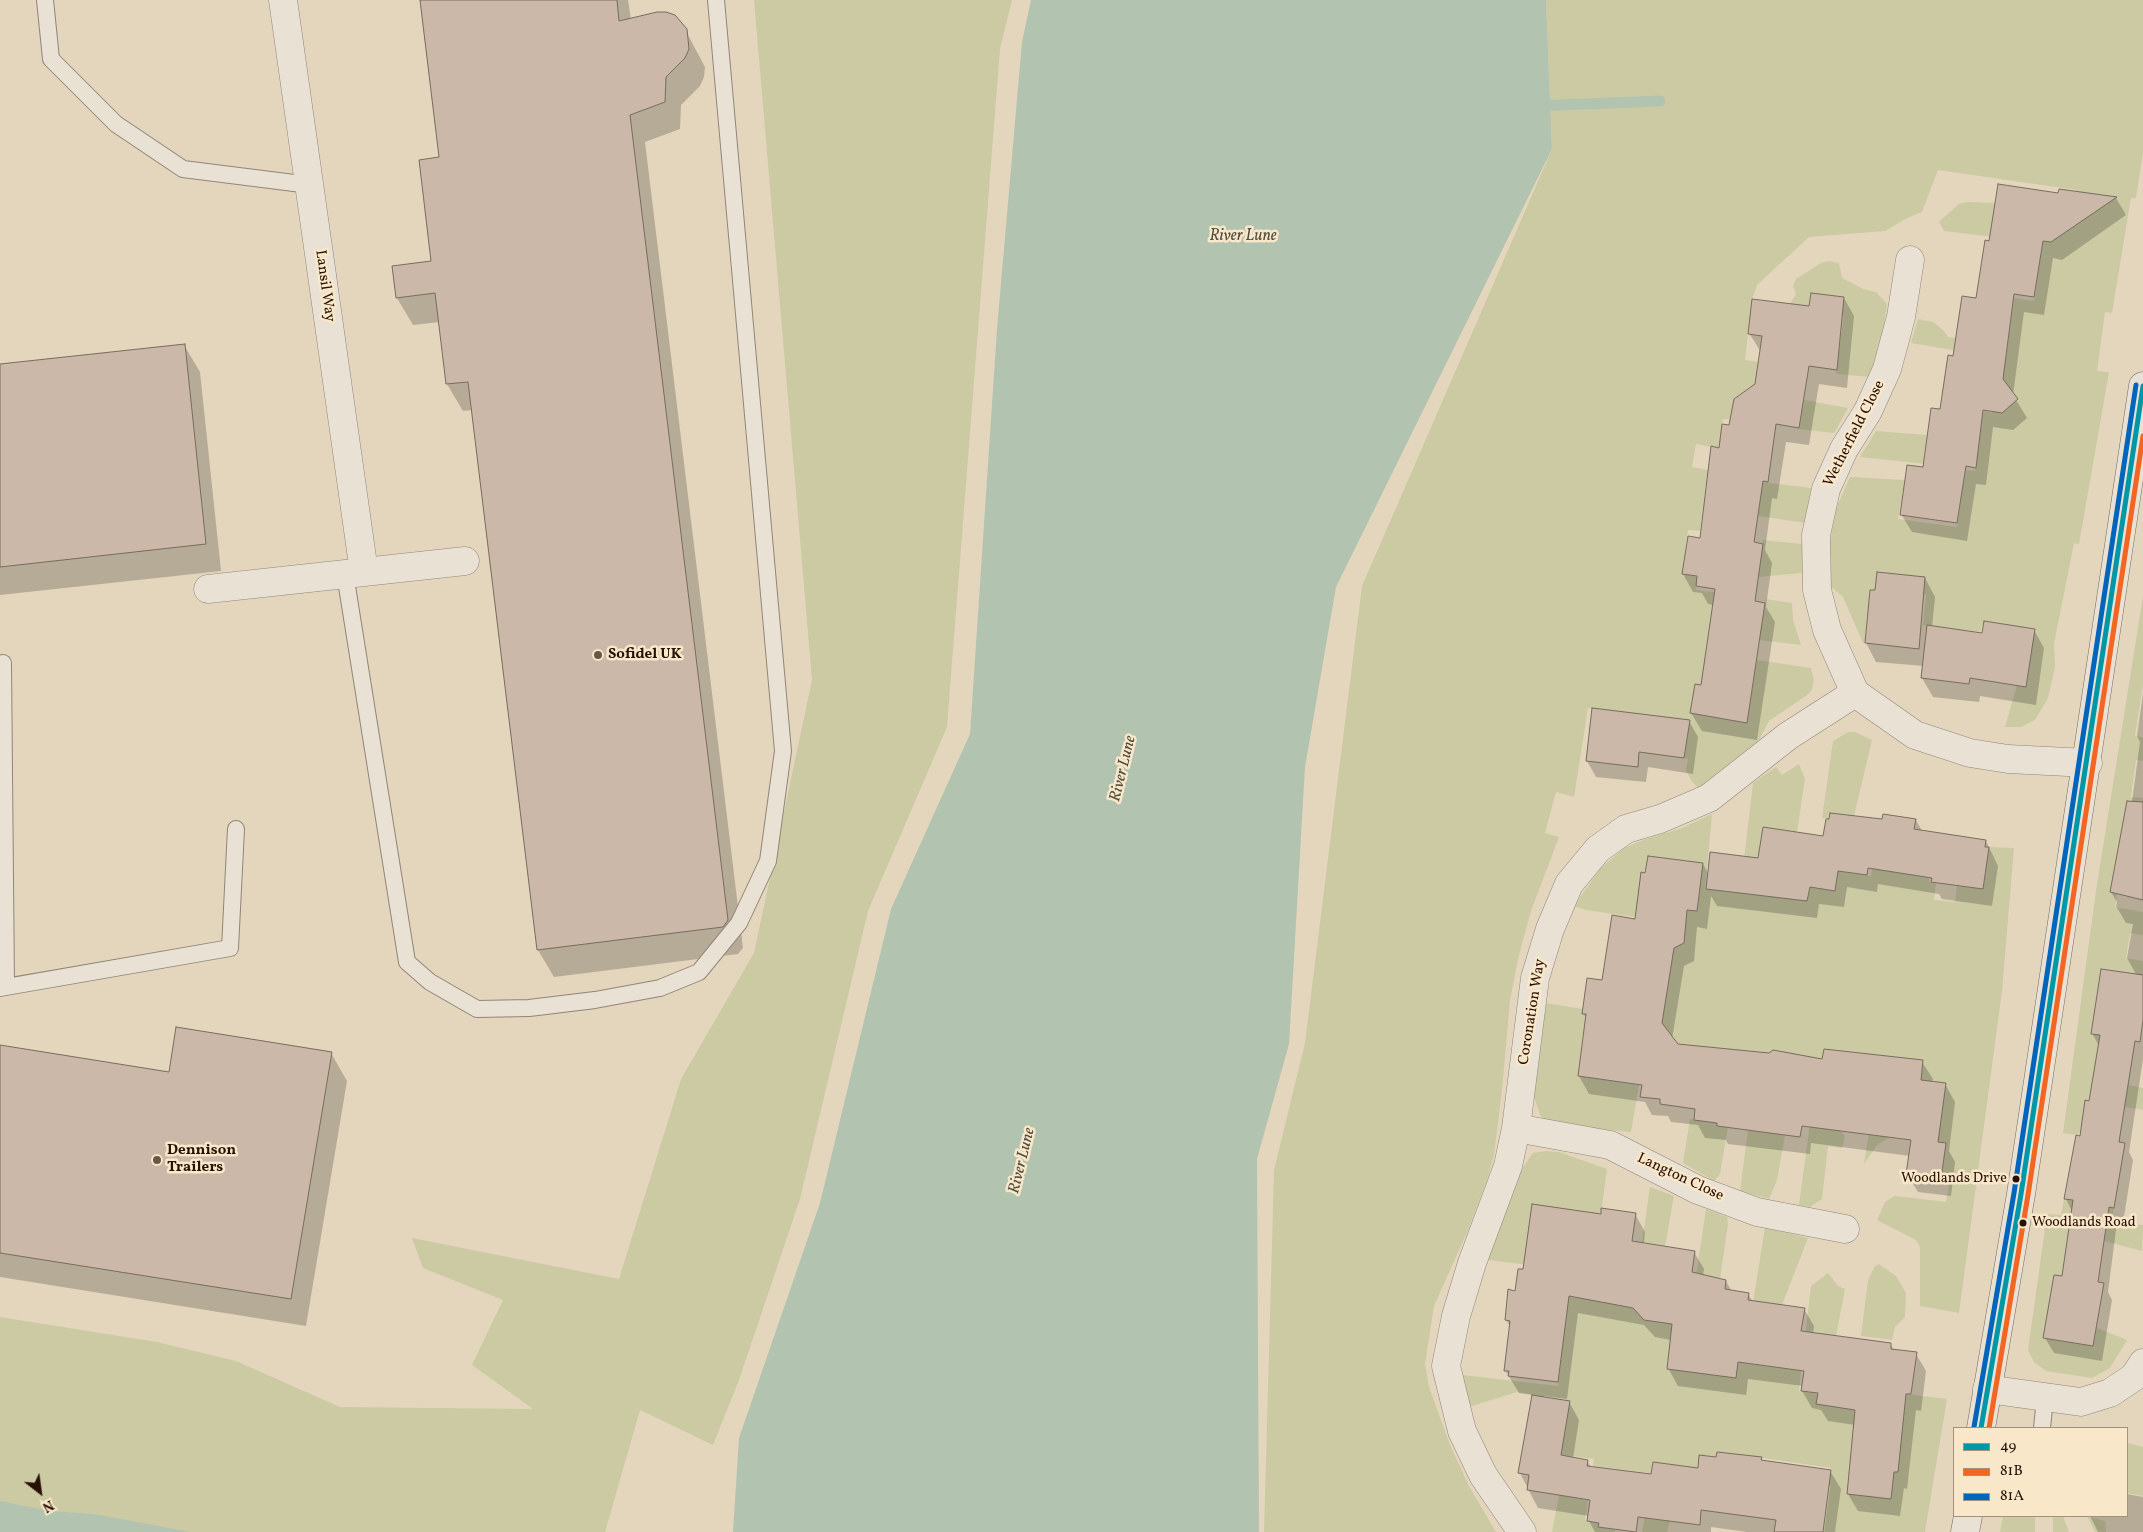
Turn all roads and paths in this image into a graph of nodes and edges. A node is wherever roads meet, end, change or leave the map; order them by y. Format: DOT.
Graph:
graph roads {
  1 [pos="45,0"];
  2 [pos="283,0"];
  3 [pos="716,0"];
  4 [pos="310,185"];
  5 [pos="1910,260"];
  6 [pos="2143,386"];
  7 [pos="2136,468"];
  8 [pos="465,561"];
  9 [pos="355,573"];
  10 [pos="208,588"];
  11 [pos="3,663"];
  12 [pos="1855,693"];
  13 [pos="2088,764"];
  14 [pos="236,829"];
  15 [pos="3,987"];
  16 [pos="1516,1128"];
  17 [pos="1845,1229"];
  18 [pos="2143,1363"];
  19 [pos="1988,1389"];
  20 [pos="2045,1398"];
  21 [pos="1981,1427"];
  22 [pos="2042,1427"];
  23 [pos="1968,1517"];
  24 [pos="1522,1532"];
  25 [pos="1965,1532"];
  1 -- 4 [label="lane"];
  2 -- 4 [label="street, Lansil Way"];
  3 -- 9 [label="lane"];
  4 -- 9 [label="street, Lansil Way"];
  5 -- 12 [label="street, Wetherfield Close"];
  6 -- 7 [label="street"];
  7 -- 13 [label="street"];
  8 -- 9 [label="street"];
  9 -- 10 [label="street"];
  11 -- 15 [label="lane"];
  12 -- 13 [label="street"];
  12 -- 16 [label="street, Coronation Way"];
  13 -- 19 [label="street"];
  14 -- 15 [label="lane"];
  16 -- 17 [label="street, Langton Close"];
  16 -- 24 [label="street, Coronation Way"];
  18 -- 20 [label="street"];
  19 -- 20 [label="street"];
  19 -- 21 [label="street"];
  20 -- 22 [label="lane"];
  23 -- 25 [label="street"];
}
